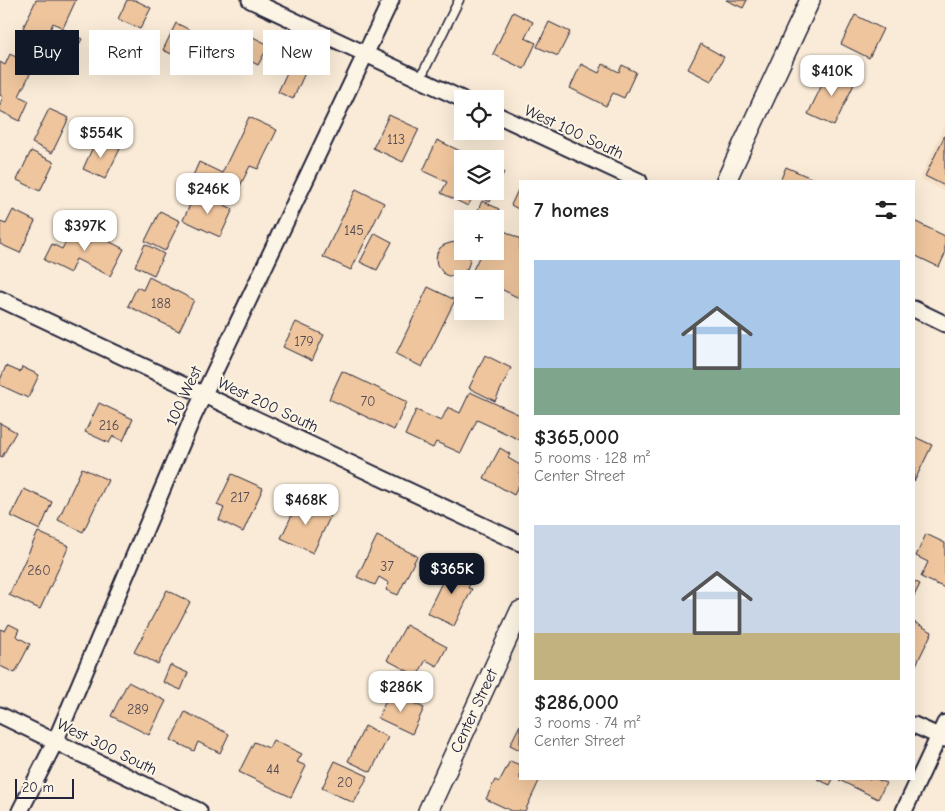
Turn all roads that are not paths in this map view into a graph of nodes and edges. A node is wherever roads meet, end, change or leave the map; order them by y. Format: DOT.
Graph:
graph roads {
  1 [pos="250,0"];
  2 [pos="391,0"];
  3 [pos="459,0"];
  4 [pos="810,0"];
  5 [pos="365,54"];
  6 [pos="420,79"];
  7 [pos="454,95"];
  8 [pos="504,118"];
  9 [pos="637,180"];
  10 [pos="726,180"];
  11 [pos="0,299"];
  12 [pos="915,310"];
  13 [pos="945,324"];
  14 [pos="204,394"];
  15 [pos="519,543"];
  16 [pos="519,613"];
  17 [pos="0,715"];
  18 [pos="915,725"];
  19 [pos="943,733"];
  20 [pos="54,742"];
  21 [pos="20,811"];
  22 [pos="199,811"];
  23 [pos="428,811"];
  24 [pos="904,811"];
  1 -- 5 [label="street"];
  2 -- 5 [label="street, 100 West"];
  3 -- 6 [label="lane"];
  4 -- 10 [label="street"];
  5 -- 6 [label="street"];
  5 -- 14 [label="street, 100 West"];
  6 -- 7 [label="street"];
  8 -- 9 [label="street, West 100 South"];
  11 -- 14 [label="street, West 200 South"];
  12 -- 13 [label="street"];
  14 -- 15 [label="street, West 200 South"];
  14 -- 20 [label="street, 100 West"];
  16 -- 23 [label="street, Center Street"];
  17 -- 20 [label="street, West 300 South"];
  18 -- 19 [label="street"];
  19 -- 24 [label="street"];
  20 -- 21 [label="street, 100 West"];
  20 -- 22 [label="street, West 300 South"];
}
